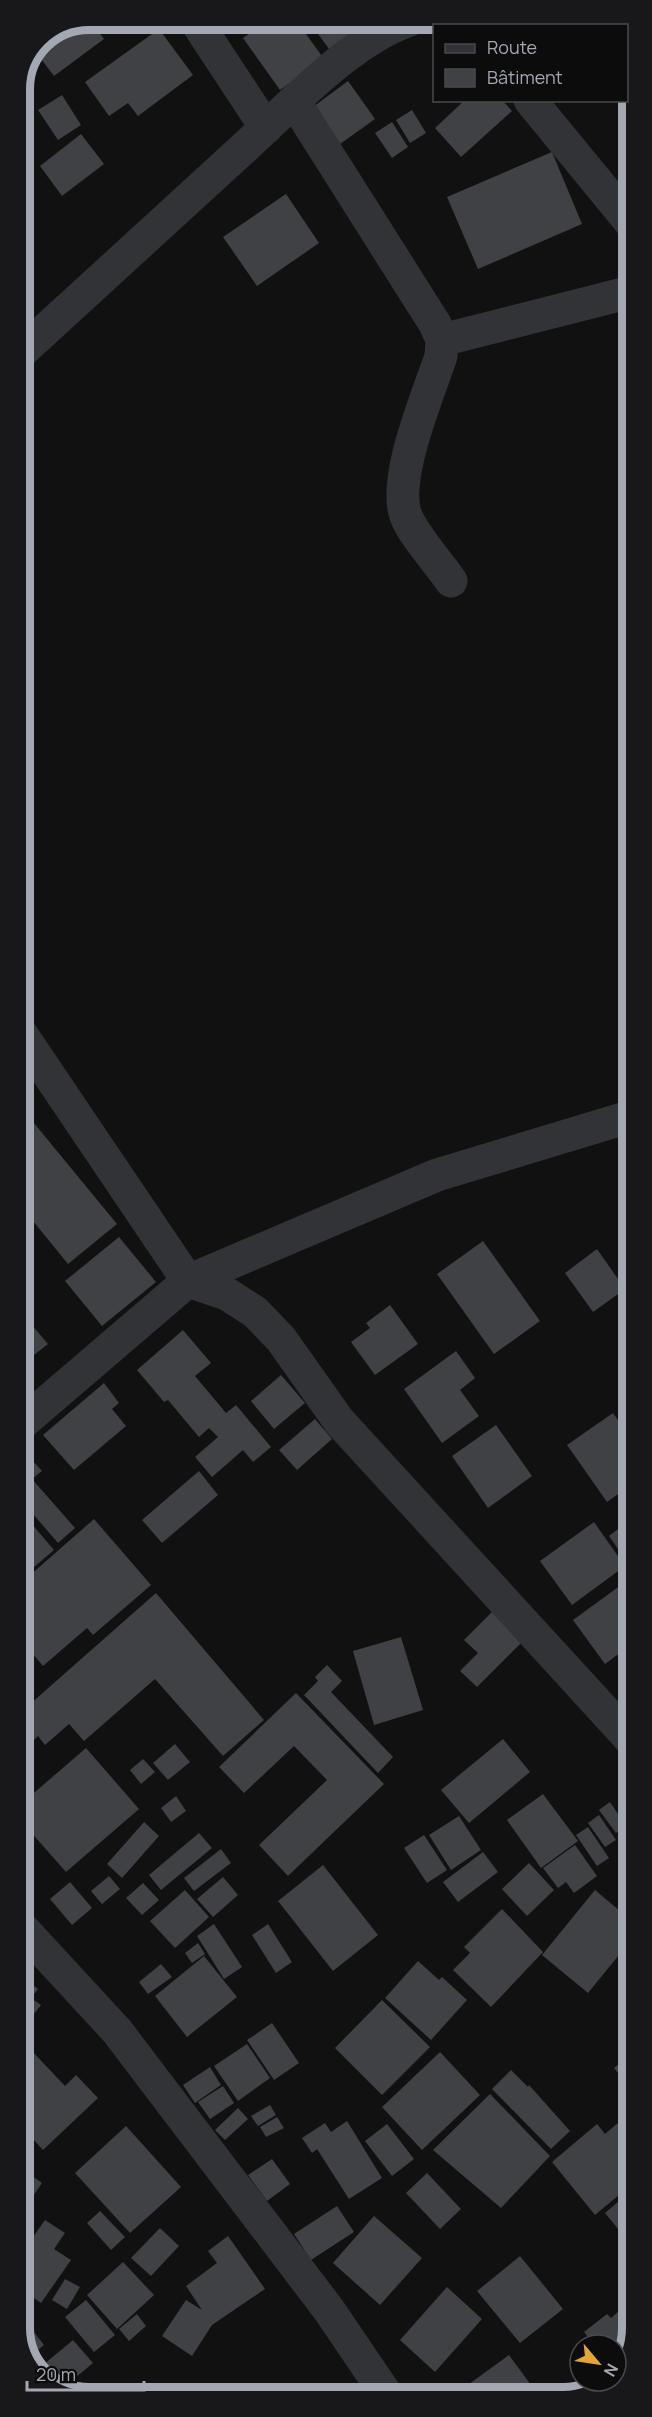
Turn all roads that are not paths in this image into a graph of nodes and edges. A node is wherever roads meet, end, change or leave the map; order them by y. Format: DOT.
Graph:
graph roads {
  1 [pos="202,30"];
  2 [pos="384,30"];
  3 [pos="294,101"];
  4 [pos="532,102"];
  5 [pos="266,128"];
  6 [pos="622,212"];
  7 [pos="622,294"];
  8 [pos="442,340"];
  9 [pos="30,344"];
  10 [pos="451,581"];
  11 [pos="30,1047"];
  12 [pos="622,1119"];
  13 [pos="188,1281"];
  14 [pos="30,1416"];
  15 [pos="622,1730"];
  16 [pos="30,1937"];
  17 [pos="381,2387"];
  1 -- 5 [label="street"];
  2 -- 3 [label="street"];
  3 -- 5 [label="street"];
  3 -- 8 [label="street"];
  4 -- 6 [label="street"];
  5 -- 9 [label="street"];
  7 -- 8 [label="street"];
  8 -- 10 [label="street"];
  11 -- 13 [label="street"];
  12 -- 13 [label="street"];
  13 -- 14 [label="street"];
  13 -- 15 [label="street"];
  16 -- 17 [label="street"];
}
